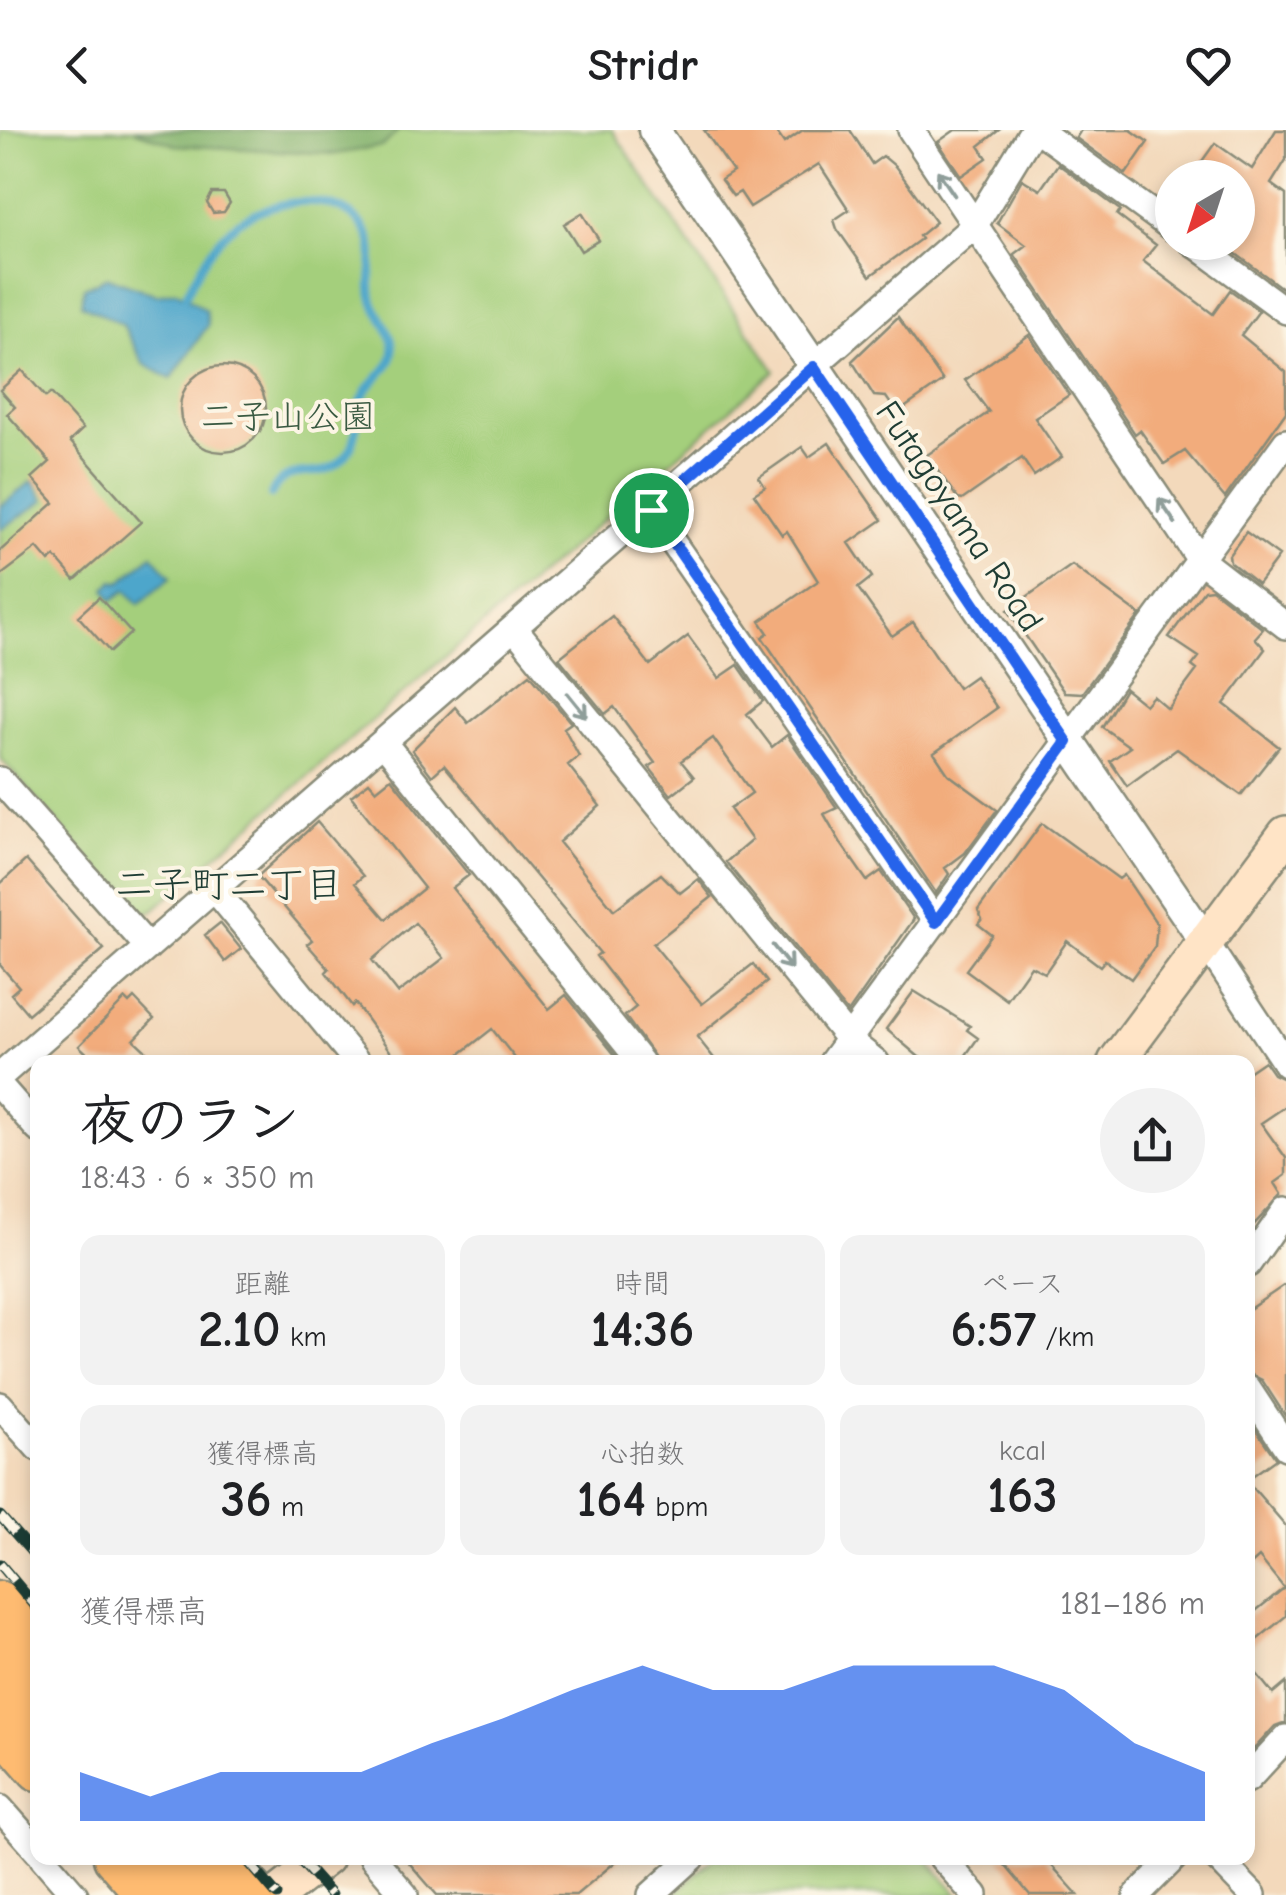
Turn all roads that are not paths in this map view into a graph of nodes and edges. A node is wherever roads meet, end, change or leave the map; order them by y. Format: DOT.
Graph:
graph roads {
  1 [pos="654,130"];
  2 [pos="911,130"];
  3 [pos="1035,130"];
  4 [pos="1155,216"];
  5 [pos="975,226"];
  6 [pos="1217,260"];
  7 [pos="1286,311"];
  8 [pos="814,367"];
  9 [pos="1286,442"];
  10 [pos="651,510"];
  11 [pos="1200,560"];
  12 [pos="1286,626"];
  13 [pos="515,629"];
  14 [pos="1067,742"];
  15 [pos="384,743"];
  16 [pos="0,780"];
  17 [pos="1286,834"];
  18 [pos="216,891"];
  19 [pos="936,922"];
  20 [pos="1206,943"];
  21 [pos="148,947"];
  22 [pos="851,1042"];
  23 [pos="352,1055"];
  24 [pos="635,1055"];
  25 [pos="839,1055"];
  26 [pos="867,1055"];
  27 [pos="1121,1055"];
  28 [pos="1286,1064"];
  29 [pos="0,1076"];
  30 [pos="0,1086"];
  31 [pos="30,1120"];
  32 [pos="1286,1210"];
  33 [pos="1255,1254"];
  34 [pos="1255,1399"];
  35 [pos="0,1404"];
  36 [pos="30,1439"];
  37 [pos="1286,1446"];
  38 [pos="0,1602"];
  39 [pos="0,1634"];
  40 [pos="30,1635"];
  41 [pos="30,1668"];
  42 [pos="0,1687"];
  43 [pos="30,1721"];
  44 [pos="0,1727"];
  45 [pos="1286,1738"];
  46 [pos="30,1761"];
  47 [pos="1255,1771"];
  48 [pos="12,1820"];
  49 [pos="30,1842"];
  50 [pos="49,1865"];
  51 [pos="120,1865"];
  52 [pos="154,1865"];
  53 [pos="201,1865"];
  54 [pos="230,1865"];
  55 [pos="316,1865"];
  56 [pos="379,1865"];
  57 [pos="684,1865"];
  58 [pos="948,1865"];
  59 [pos="1167,1865"];
  60 [pos="1224,1865"];
  61 [pos="75,1895"];
  62 [pos="147,1895"];
  63 [pos="181,1895"];
  64 [pos="227,1895"];
  65 [pos="257,1895"];
  66 [pos="277,1895"];
  67 [pos="405,1895"];
  68 [pos="651,1895"];
  69 [pos="975,1895"];
  70 [pos="1137,1895"];
  71 [pos="1253,1895"];
  1 -- 8 [label="street, Futagoyama Road"];
  5 -- 2 [label="street, one-way"];
  3 -- 4 [label="street"];
  3 -- 5 [label="street"];
  5 -- 8 [label="street"];
  11 -- 5 [label="street, one-way"];
  6 -- 7 [label="street"];
  8 -- 10 [label="street"];
  8 -- 14 [label="street, Futagoyama Road"];
  9 -- 11 [label="street"];
  10 -- 13 [label="street"];
  10 -- 19 [label="street"];
  11 -- 12 [label="street"];
  11 -- 14 [label="street"];
  13 -- 15 [label="street"];
  13 -- 22 [label="street, one-way"];
  14 -- 19 [label="street"];
  14 -- 20 [label="street, Futagoyama Road"];
  15 -- 18 [label="street"];
  15 -- 24 [label="street"];
  16 -- 21 [label="street"];
  17 -- 20 [label="main road"];
  18 -- 21 [label="street"];
  18 -- 23 [label="street"];
  19 -- 22 [label="street"];
  20 -- 27 [label="main road"];
  20 -- 28 [label="street"];
  21 -- 29 [label="street"];
  22 -- 25 [label="street"];
  22 -- 26 [label="street"];
  30 -- 31 [label="street"];
  32 -- 33 [label="street"];
  34 -- 37 [label="street"];
  35 -- 36 [label="street"];
  38 -- 40 [label="highway"];
  39 -- 41 [label="highway"];
  42 -- 43 [label="highway"];
  44 -- 46 [label="highway"];
  45 -- 47 [label="street"];
  48 -- 49 [label="street"];
  50 -- 61 [label="street"];
  51 -- 62 [label="highway"];
  52 -- 63 [label="highway"];
  53 -- 64 [label="highway"];
  54 -- 65 [label="highway"];
  55 -- 66 [label="main road"];
  56 -- 67 [label="street"];
  57 -- 68 [label="street"];
  58 -- 69 [label="street"];
  59 -- 70 [label="street"];
  60 -- 71 [label="street"];
}
